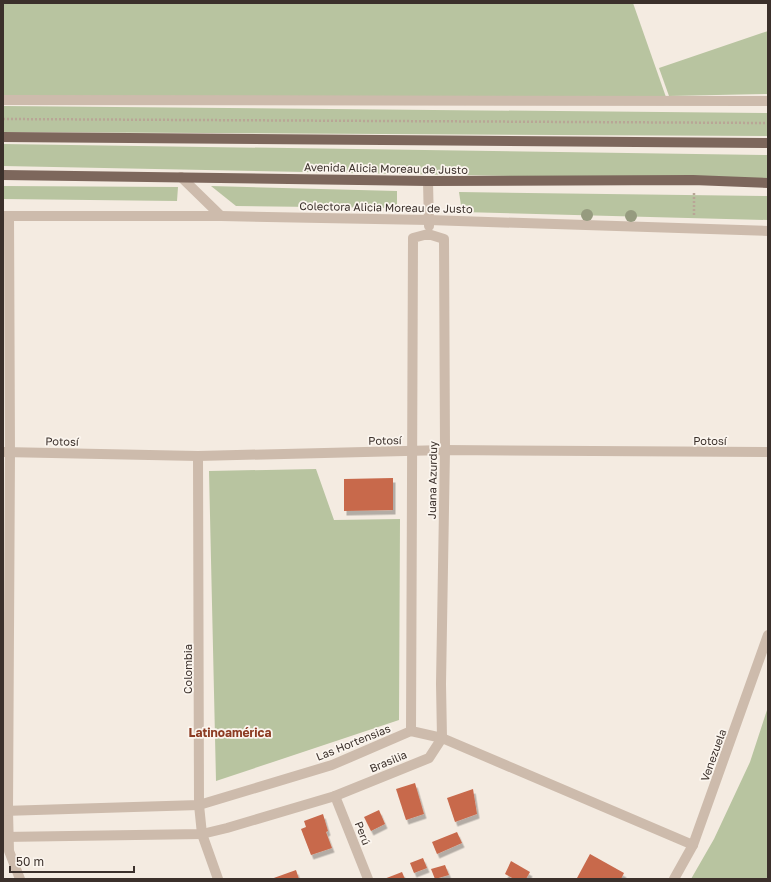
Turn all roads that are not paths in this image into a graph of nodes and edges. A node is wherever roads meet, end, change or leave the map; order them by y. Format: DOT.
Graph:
graph roads {
  1 [pos="3,100"];
  2 [pos="768,101"];
  3 [pos="3,138"];
  4 [pos="768,143"];
  5 [pos="3,175"];
  6 [pos="181,178"];
  7 [pos="428,180"];
  8 [pos="768,183"];
  9 [pos="6,216"];
  10 [pos="221,216"];
  11 [pos="429,220"];
  12 [pos="768,231"];
  13 [pos="428,234"];
  14 [pos="445,450"];
  15 [pos="7,452"];
  16 [pos="411,452"];
  17 [pos="768,452"];
  18 [pos="198,456"];
  19 [pos="768,635"];
  20 [pos="411,731"];
  21 [pos="442,738"];
  22 [pos="335,796"];
  23 [pos="199,805"];
  24 [pos="5,811"];
  25 [pos="202,834"];
  26 [pos="6,837"];
  27 [pos="693,845"];
  28 [pos="20,879"];
  29 [pos="218,879"];
  30 [pos="368,879"];
  31 [pos="674,879"];
  1 -- 2 [label="street"];
  3 -- 4 [label="main road"];
  5 -- 6 [label="main road, Avenida Alicia Moreau de Justo"];
  6 -- 7 [label="main road, Avenida Alicia Moreau de Justo"];
  6 -- 10 [label="street"];
  7 -- 8 [label="main road, Avenida Alicia Moreau de Justo"];
  7 -- 11 [label="street"];
  9 -- 10 [label="street, Colectora Alicia Moreau de Justo"];
  9 -- 15 [label="street"];
  10 -- 11 [label="street, Colectora Alicia Moreau de Justo"];
  11 -- 12 [label="street, Colectora Alicia Moreau de Justo"];
  11 -- 13 [label="street"];
  13 -- 14 [label="street, Juana Azurduy"];
  13 -- 16 [label="street, Juana Azurduy"];
  14 -- 16 [label="street, Potosí"];
  14 -- 17 [label="street, Potosí"];
  14 -- 21 [label="street, Juana Azurduy"];
  15 -- 18 [label="street, Potosí"];
  15 -- 24 [label="street"];
  16 -- 18 [label="street, Potosí"];
  16 -- 20 [label="street, Juana Azurduy"];
  18 -- 23 [label="street, Colombia"];
  19 -- 27 [label="street, Venezuela"];
  20 -- 21 [label="street"];
  20 -- 23 [label="street, Las Hortensias"];
  21 -- 22 [label="street, Brasilia"];
  21 -- 27 [label="street"];
  22 -- 25 [label="street"];
  22 -- 30 [label="street, Perú"];
  23 -- 24 [label="street, Las Hortensias"];
  23 -- 25 [label="street, Colombia"];
  24 -- 26 [label="street"];
  25 -- 26 [label="street"];
  25 -- 29 [label="street, Colombia"];
  26 -- 28 [label="street"];
  27 -- 31 [label="street, Venezuela"];
}
